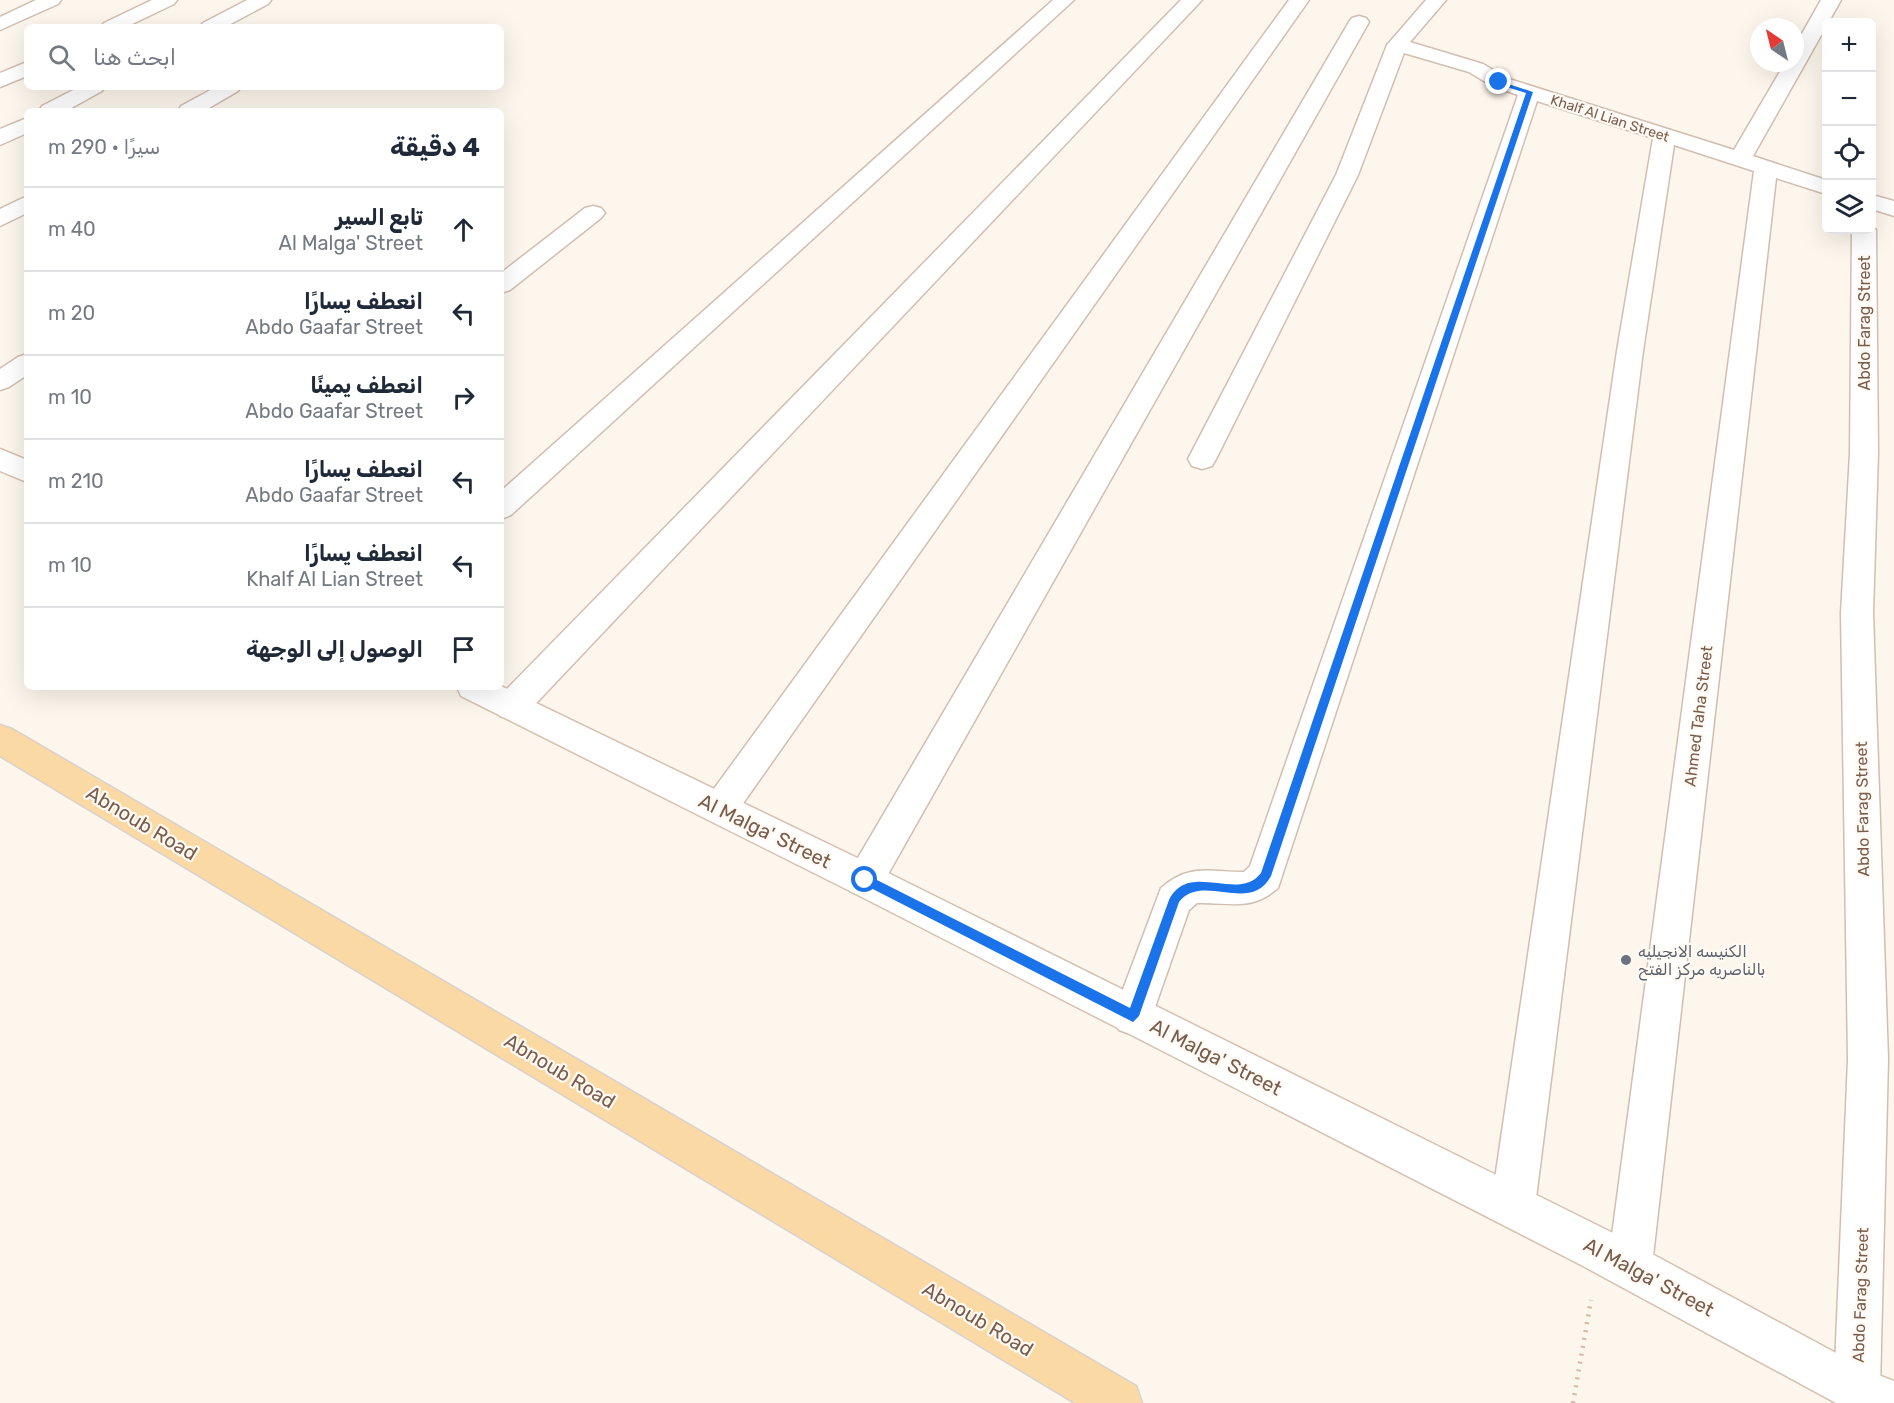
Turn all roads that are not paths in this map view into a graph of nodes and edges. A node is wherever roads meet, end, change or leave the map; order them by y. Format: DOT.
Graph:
graph roads {
  1 [pos="51,0"];
  2 [pos="167,0"];
  3 [pos="261,0"];
  4 [pos="1064,0"];
  5 [pos="1192,0"];
  6 [pos="1299,0"];
  7 [pos="1436,0"];
  8 [pos="1832,0"];
  9 [pos="1359,22"];
  10 [pos="0,24"];
  11 [pos="117,24"];
  12 [pos="216,24"];
  13 [pos="1397,45"];
  14 [pos="24,69"];
  15 [pos="0,81"];
  16 [pos="89,90"];
  17 [pos="226,90"];
  18 [pos="1530,92"];
  19 [pos="56,108"];
  20 [pos="194,108"];
  21 [pos="24,126"];
  22 [pos="1664,135"];
  23 [pos="0,138"];
  24 [pos="1753,164"];
  25 [pos="1822,186"];
  26 [pos="1876,203"];
  27 [pos="24,205"];
  28 [pos="1894,209"];
  29 [pos="593,213"];
  30 [pos="0,219"];
  31 [pos="1864,234"];
  32 [pos="504,283"];
  33 [pos="24,365"];
  34 [pos="0,381"];
  35 [pos="0,459"];
  36 [pos="1202,459"];
  37 [pos="24,471"];
  38 [pos="504,505"];
  39 [pos="479,690"];
  40 [pos="512,706"];
  41 [pos="0,739"];
  42 [pos="720,808"];
  43 [pos="865,880"];
  44 [pos="1133,1016"];
  45 [pos="1513,1206"];
  46 [pos="1630,1265"];
  47 [pos="1874,1396"];
  48 [pos="1119,1403"];
  1 -- 10 [label="street"];
  2 -- 11 [label="street"];
  3 -- 12 [label="street"];
  4 -- 38 [label="street"];
  5 -- 40 [label="street"];
  6 -- 42 [label="street"];
  7 -- 13 [label="street"];
  8 -- 24 [label="street"];
  9 -- 43 [label="street"];
  13 -- 18 [label="street, Khalf Al Lian Street"];
  13 -- 36 [label="street"];
  14 -- 15 [label="street"];
  16 -- 19 [label="street"];
  17 -- 20 [label="street"];
  18 -- 22 [label="street, Khalf Al Lian Street"];
  18 -- 44 [label="street"];
  21 -- 23 [label="street"];
  22 -- 24 [label="street, Khalf Al Lian Street"];
  22 -- 45 [label="street"];
  24 -- 25 [label="street, Khalf Al Lian Street"];
  24 -- 46 [label="street, Ahmed Taha Street"];
  26 -- 28 [label="street"];
  27 -- 30 [label="street"];
  29 -- 32 [label="street"];
  31 -- 47 [label="street, Abdo Farag Street"];
  33 -- 34 [label="street"];
  35 -- 37 [label="street"];
  39 -- 40 [label="street, Al Malga' Street"];
  40 -- 42 [label="street, Al Malga' Street"];
  41 -- 48 [label="main road, Abnoub Road"];
  42 -- 43 [label="street, Al Malga' Street"];
  43 -- 44 [label="street, Al Malga' Street"];
  44 -- 45 [label="street, Al Malga' Street"];
  45 -- 46 [label="street, Al Malga' Street"];
  46 -- 47 [label="street, Al Malga' Street"];
}
